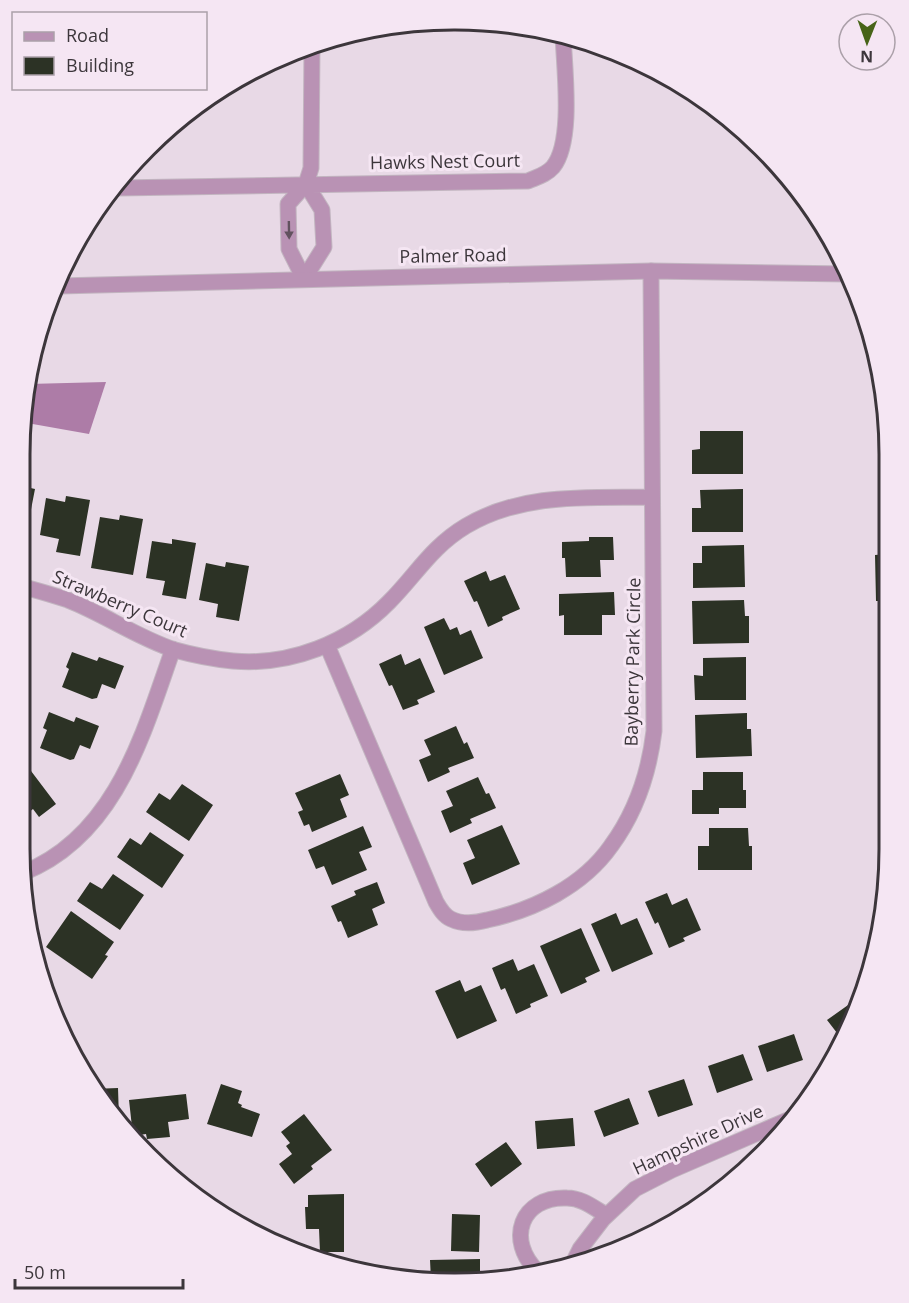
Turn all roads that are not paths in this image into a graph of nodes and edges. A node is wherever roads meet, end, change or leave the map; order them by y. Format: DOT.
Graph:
graph roads {
  1 [pos="564,44"];
  2 [pos="312,55"];
  3 [pos="306,184"];
  4 [pos="125,188"];
  5 [pos="651,271"];
  6 [pos="838,274"];
  7 [pos="304,279"];
  8 [pos="65,286"];
  9 [pos="652,497"];
  10 [pos="30,589"];
  11 [pos="327,645"];
  12 [pos="173,649"];
  13 [pos="31,869"];
  14 [pos="777,1125"];
  15 [pos="606,1215"];
  16 [pos="577,1255"];
  17 [pos="533,1266"];
  1 -- 3 [label="street, Hawks Nest Court"];
  2 -- 3 [label="street"];
  3 -- 4 [label="street, Hawks Nest Court"];
  3 -- 7 [label="street"];
  3 -- 7 [label="street, one-way"];
  5 -- 6 [label="street, Palmer Road"];
  5 -- 7 [label="street, Palmer Road"];
  5 -- 9 [label="street, Bayberry Park Circle"];
  7 -- 8 [label="street, Palmer Road"];
  9 -- 11 [label="street, Strawberry Court"];
  9 -- 11 [label="street, Bayberry Park Circle"];
  10 -- 12 [label="street, Strawberry Court"];
  11 -- 12 [label="street, Strawberry Court"];
  12 -- 13 [label="street"];
  14 -- 15 [label="street, Hampshire Drive"];
  15 -- 16 [label="street, Hampshire Drive"];
  15 -- 17 [label="street"];
}
